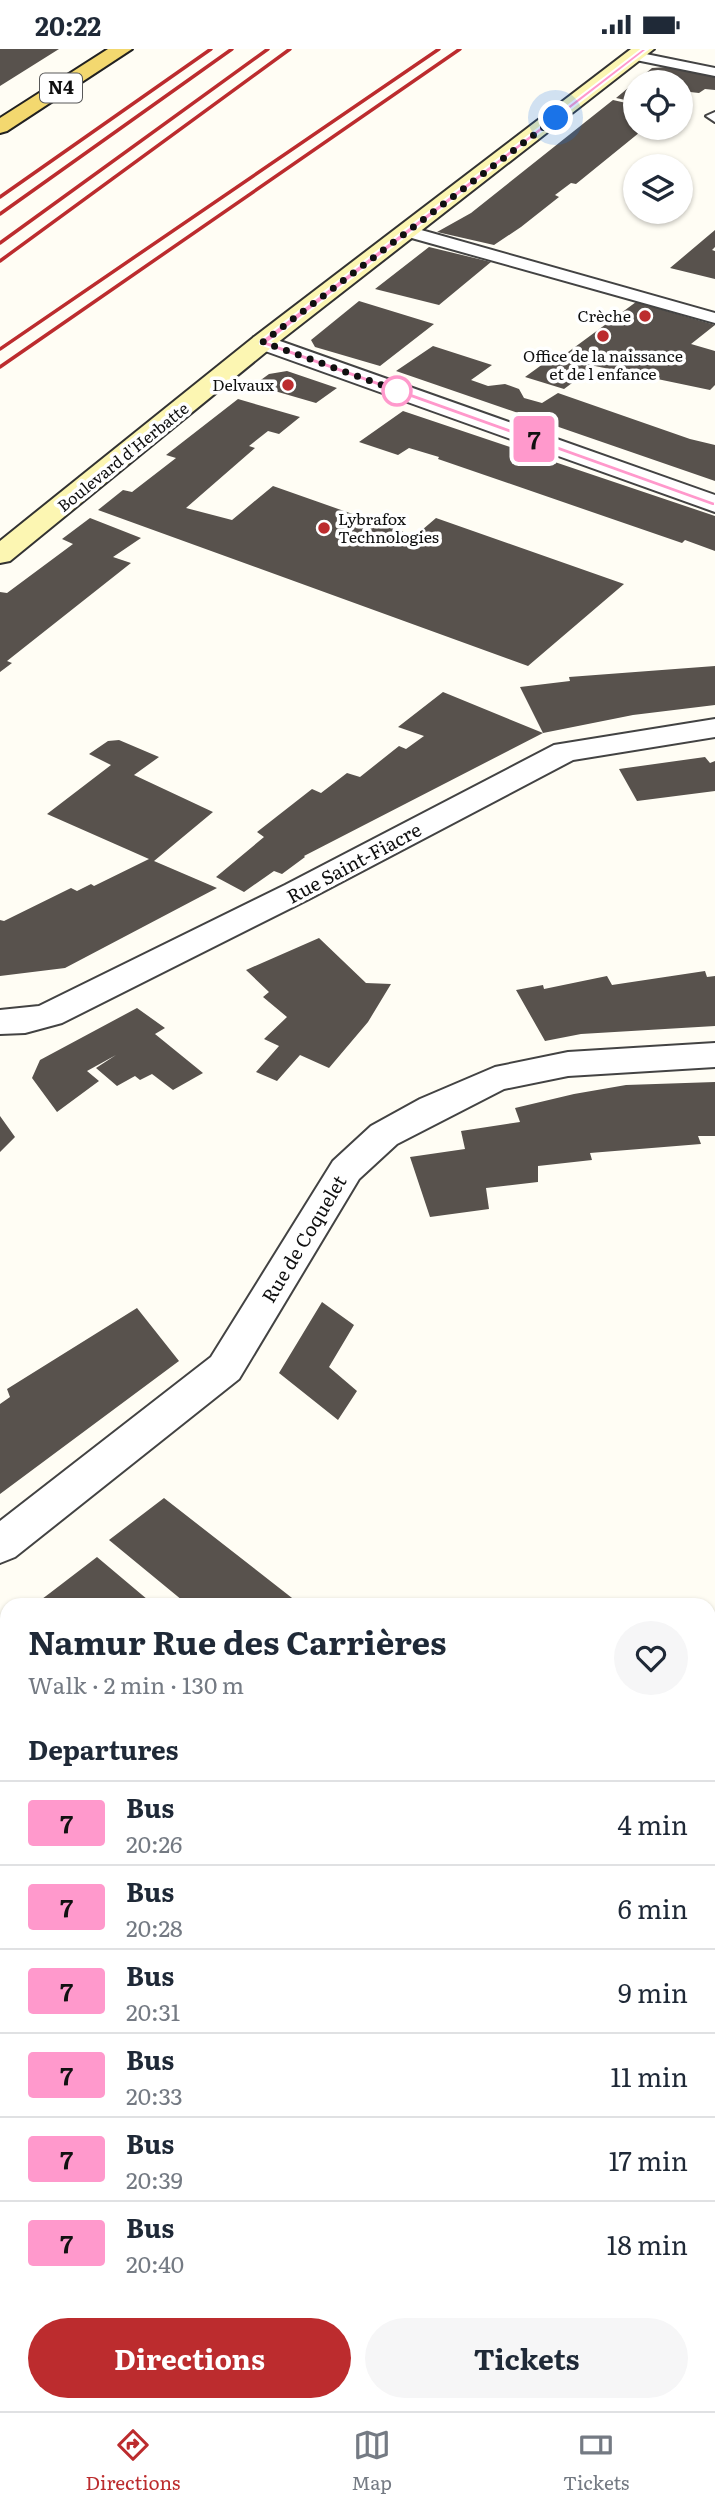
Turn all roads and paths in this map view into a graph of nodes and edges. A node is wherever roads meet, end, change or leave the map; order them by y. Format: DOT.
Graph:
graph roads {
  1 [pos="122,49"];
  2 [pos="662,49"];
  3 [pos="640,52"];
  4 [pos="715,57"];
  5 [pos="715,72"];
  6 [pos="0,127"];
  7 [pos="408,232"];
  8 [pos="715,318"];
  9 [pos="263,342"];
  10 [pos="715,504"];
  11 [pos="0,555"];
  12 [pos="715,728"];
  13 [pos="0,1022"];
  14 [pos="715,1055"];
  15 [pos="0,1545"];
  1 -- 6 [label="main road, N4"];
  2 -- 4 [label="lane"];
  3 -- 5 [label="lane"];
  3 -- 7 [label="street, Boulevard d'Herbatte"];
  7 -- 8 [label="lane"];
  7 -- 9 [label="street, Boulevard d'Herbatte"];
  9 -- 10 [label="street"];
  9 -- 11 [label="street, Boulevard d'Herbatte"];
  12 -- 13 [label="street, Rue Saint-Fiacre"];
  14 -- 15 [label="street, Rue de Coquelet"];
}
